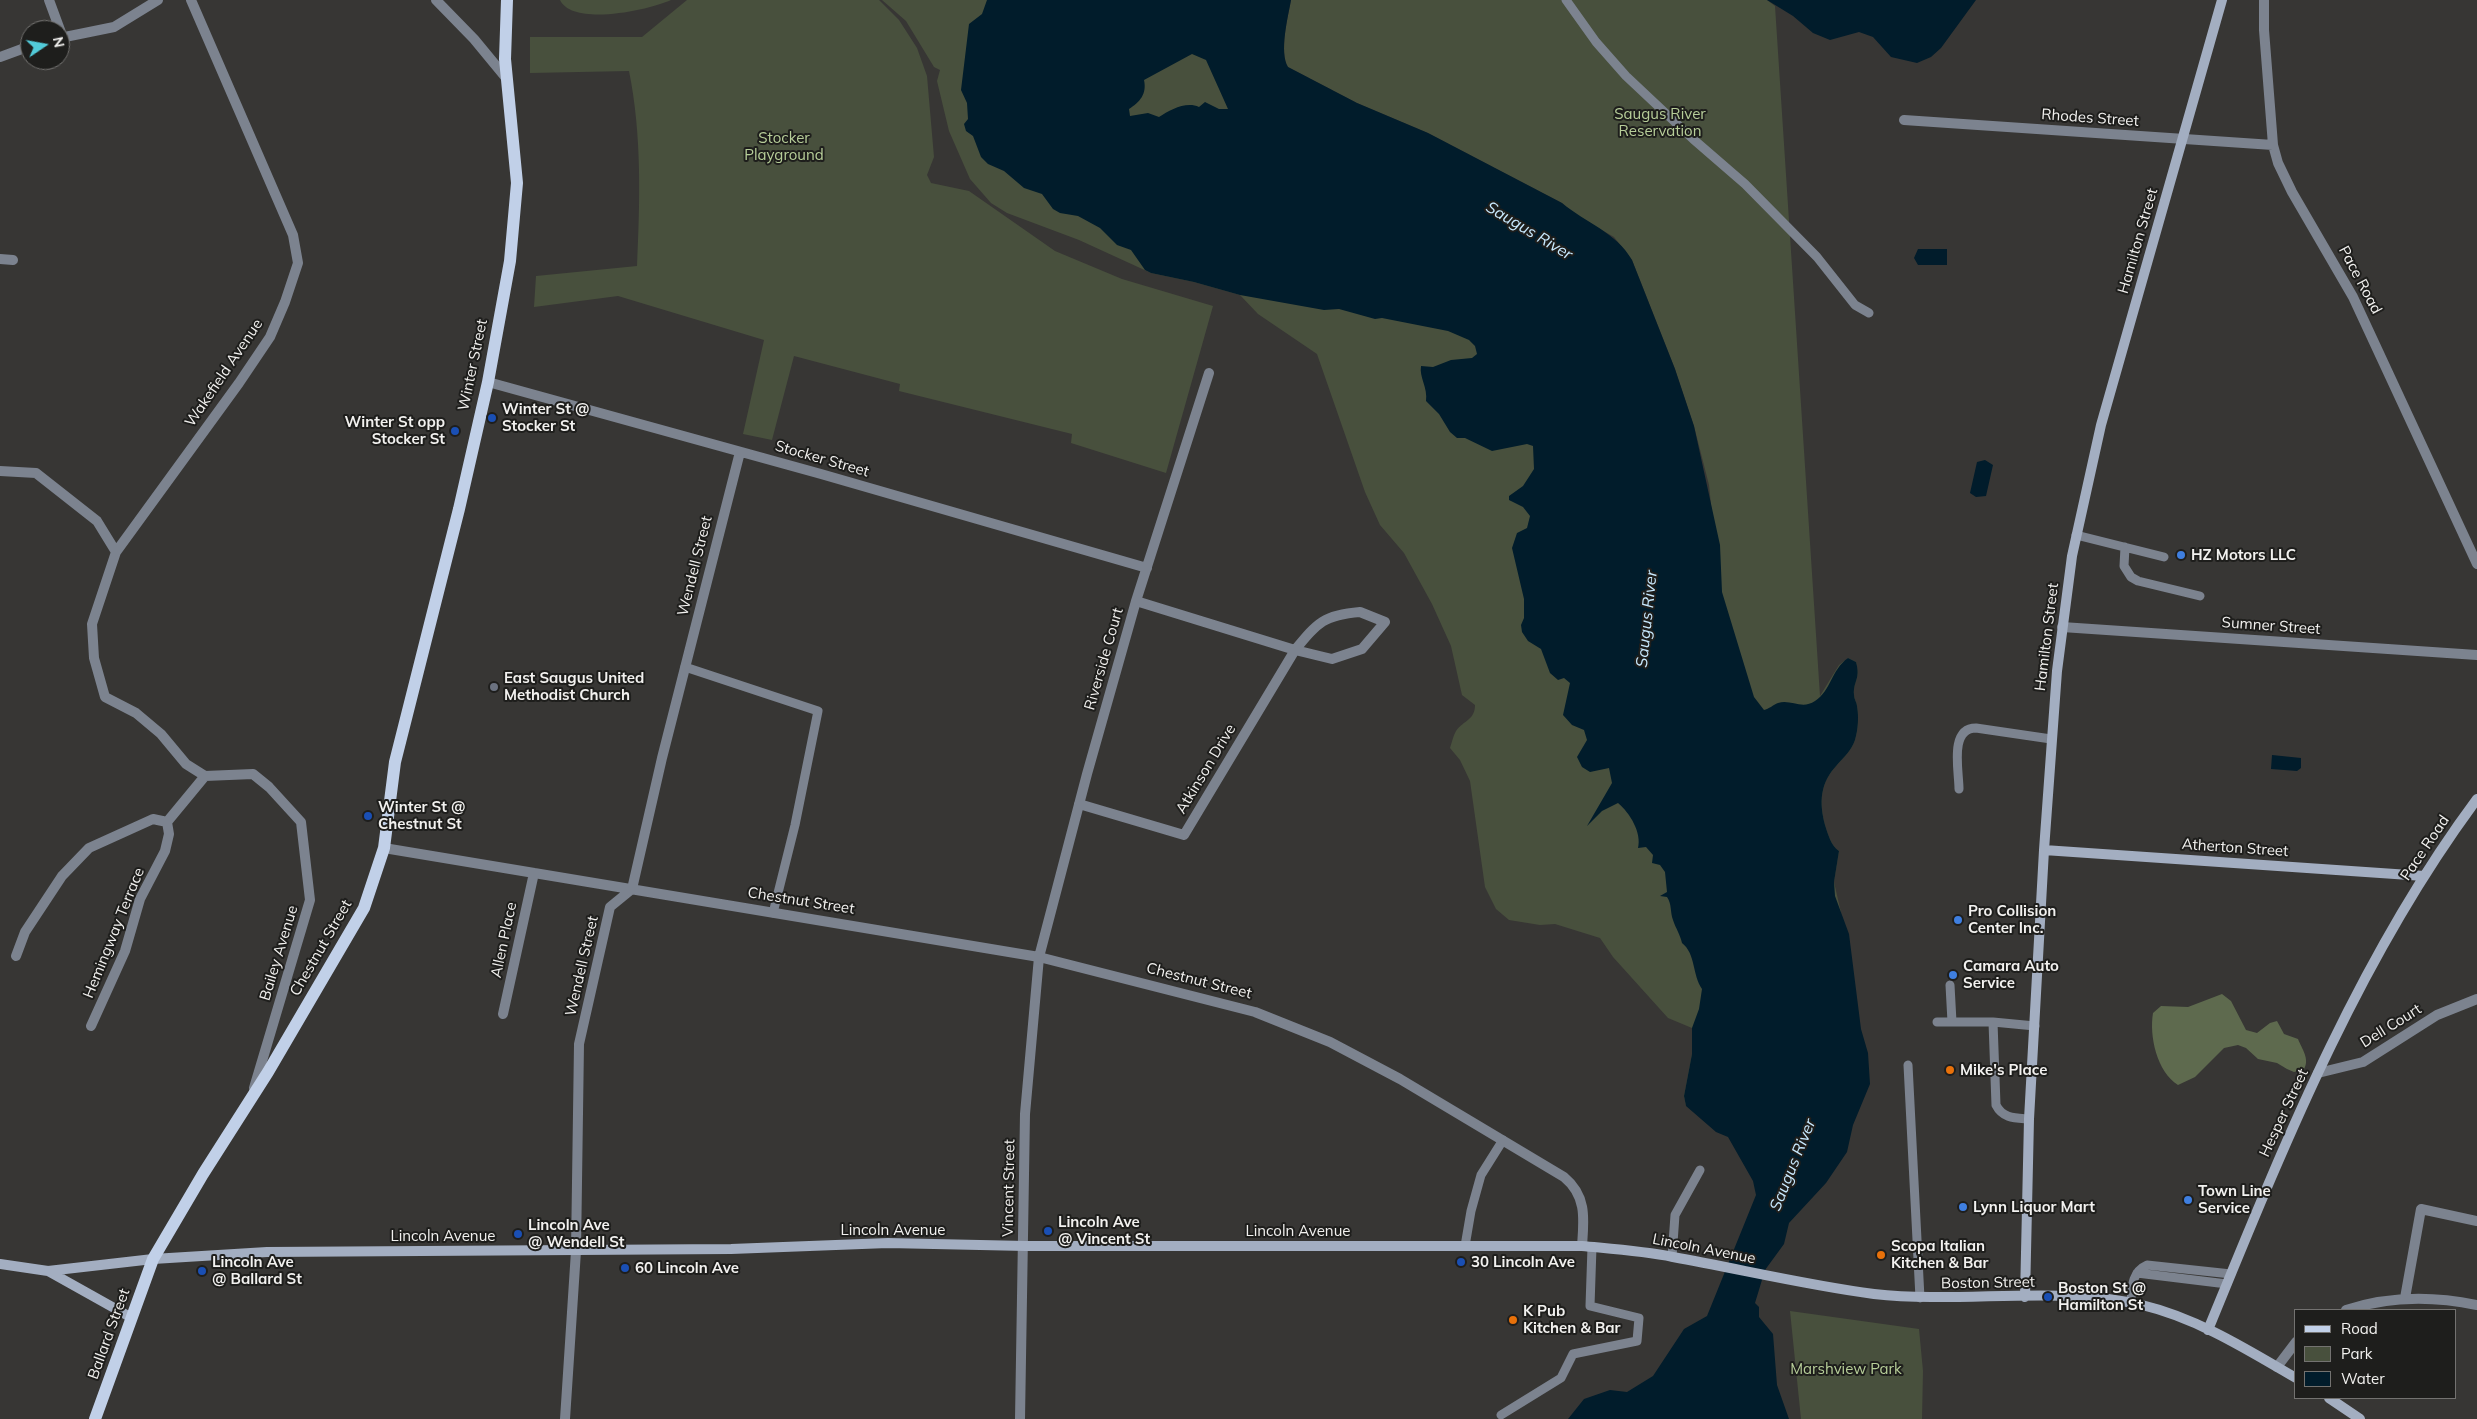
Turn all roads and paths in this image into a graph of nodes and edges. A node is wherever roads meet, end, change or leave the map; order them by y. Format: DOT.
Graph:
graph roads {
  1 [pos="49,0"];
  2 [pos="158,0"];
  3 [pos="191,0"];
  4 [pos="436,0"];
  5 [pos="507,0"];
  6 [pos="1566,0"];
  7 [pos="2222,0"];
  8 [pos="2264,0"];
  9 [pos="56,20"];
  10 [pos="70,36"];
  11 [pos="20,50"];
  12 [pos="0,57"];
  13 [pos="506,79"];
  14 [pos="1904,120"];
  15 [pos="2182,139"];
  16 [pos="2273,145"];
  17 [pos="0,259"];
  18 [pos="13,260"];
  19 [pos="1869,313"];
  20 [pos="1209,373"];
  21 [pos="488,382"];
  22 [pos="740,452"];
  23 [pos="0,471"];
  24 [pos="2076,535"];
  25 [pos="2125,547"];
  26 [pos="116,552"];
  27 [pos="2164,557"];
  28 [pos="2477,564"];
  29 [pos="1147,568"];
  30 [pos="2200,596"];
  31 [pos="1136,601"];
  32 [pos="2062,627"];
  33 [pos="1295,650"];
  34 [pos="2477,655"];
  35 [pos="685,667"];
  36 [pos="2051,740"];
  37 [pos="204,776"];
  38 [pos="1959,789"];
  39 [pos="2477,800"];
  40 [pos="1079,804"];
  41 [pos="167,822"];
  42 [pos="384,848"];
  43 [pos="2044,850"];
  44 [pos="534,873"];
  45 [pos="2424,876"];
  46 [pos="632,889"];
  47 [pos="773,913"];
  48 [pos="2400,915"];
  49 [pos="16,956"];
  50 [pos="1040,957"];
  51 [pos="1950,986"];
  52 [pos="2477,999"];
  53 [pos="503,1014"];
  54 [pos="1937,1022"];
  55 [pos="1952,1022"];
  56 [pos="1992,1022"];
  57 [pos="91,1026"];
  58 [pos="2035,1026"];
  59 [pos="1908,1065"];
  60 [pos="2318,1073"];
  61 [pos="252,1096"];
  62 [pos="2029,1119"];
  63 [pos="1503,1140"];
  64 [pos="1700,1170"];
  65 [pos="2477,1221"];
  66 [pos="1023,1246"];
  67 [pos="1465,1246"];
  68 [pos="1587,1247"];
  69 [pos="576,1251"];
  70 [pos="1672,1257"];
  71 [pos="153,1260"];
  72 [pos="0,1264"];
  73 [pos="48,1271"];
  74 [pos="1785,1279"];
  75 [pos="2229,1279"];
  76 [pos="2025,1297"];
  77 [pos="1920,1298"];
  78 [pos="2405,1298"];
  79 [pos="2131,1303"];
  80 [pos="2477,1305"];
  81 [pos="2350,1309"];
  82 [pos="132,1318"];
  83 [pos="2208,1330"];
  84 [pos="2294,1344"];
  85 [pos="2276,1367"];
  86 [pos="2294,1377"];
  87 [pos="2330,1399"];
  88 [pos="1501,1415"];
  89 [pos="95,1419"];
  90 [pos="565,1419"];
  91 [pos="1020,1419"];
  92 [pos="2360,1419"];
  1 -- 9 [label="street"];
  2 -- 10 [label="street"];
  3 -- 26 [label="street, Wakefield Avenue"];
  4 -- 13 [label="street"];
  5 -- 13 [label="main road, Winter Street"];
  6 -- 19 [label="lane"];
  7 -- 15 [label="main road, Hamilton Street"];
  8 -- 16 [label="street, Pace Road"];
  11 -- 12 [label="street"];
  13 -- 21 [label="main road, Winter Street"];
  14 -- 15 [label="street, Rhodes Street"];
  15 -- 16 [label="street, Rhodes Street"];
  15 -- 24 [label="main road, Hamilton Street"];
  16 -- 28 [label="street, Pace Road"];
  17 -- 18 [label="street"];
  20 -- 29 [label="street, Riverside Court"];
  21 -- 22 [label="street, Stocker Street"];
  21 -- 42 [label="main road, Winter Street"];
  22 -- 29 [label="street, Stocker Street"];
  22 -- 35 [label="street, Wendell Street"];
  23 -- 26 [label="street"];
  24 -- 25 [label="lane"];
  24 -- 32 [label="main road, Hamilton Street"];
  25 -- 27 [label="lane"];
  25 -- 30 [label="lane"];
  26 -- 37 [label="street"];
  29 -- 31 [label="street, Riverside Court"];
  31 -- 33 [label="street, Atkinson Drive"];
  31 -- 40 [label="street, Riverside Court"];
  32 -- 34 [label="street, Sumner Street"];
  32 -- 36 [label="main road, Hamilton Street"];
  33 -- 33 [label="street, Atkinson Drive"];
  33 -- 40 [label="street, Atkinson Drive"];
  35 -- 46 [label="street, Wendell Street"];
  35 -- 47 [label="lane"];
  36 -- 38 [label="lane"];
  36 -- 43 [label="main road, Hamilton Street"];
  37 -- 41 [label="street"];
  37 -- 61 [label="street, Bailey Avenue"];
  39 -- 45 [label="main road, Pace Road"];
  40 -- 50 [label="street, Riverside Court"];
  41 -- 49 [label="street"];
  41 -- 57 [label="street, Hemingway Terrace"];
  42 -- 44 [label="street, Chestnut Street"];
  42 -- 61 [label="main road, Chestnut Street"];
  43 -- 45 [label="main road, Atherton Street"];
  43 -- 58 [label="main road, Hamilton Street"];
  44 -- 46 [label="street, Chestnut Street"];
  44 -- 53 [label="street, Allen Place"];
  45 -- 48 [label="main road, Pace Road"];
  46 -- 47 [label="street, Chestnut Street"];
  46 -- 69 [label="street, Wendell Street"];
  47 -- 50 [label="street, Chestnut Street"];
  48 -- 60 [label="main road, Hesper Street"];
  50 -- 63 [label="street, Chestnut Street"];
  50 -- 66 [label="street, Vincent Street"];
  51 -- 55 [label="lane"];
  52 -- 60 [label="street, Dell Court"];
  54 -- 55 [label="lane"];
  55 -- 56 [label="lane"];
  56 -- 58 [label="lane"];
  56 -- 62 [label="lane"];
  58 -- 62 [label="main road, Hamilton Street"];
  59 -- 77 [label="lane"];
  60 -- 75 [label="main road, Hesper Street"];
  61 -- 71 [label="main road, Chestnut Street"];
  62 -- 76 [label="main road, Hamilton Street"];
  63 -- 67 [label="lane"];
  63 -- 68 [label="street, Chestnut Street"];
  64 -- 70 [label="lane"];
  65 -- 78 [label="street"];
  66 -- 67 [label="main road, Lincoln Avenue"];
  66 -- 69 [label="main road, Lincoln Avenue"];
  66 -- 91 [label="street, Vincent Street"];
  67 -- 68 [label="main road, Lincoln Avenue"];
  68 -- 70 [label="main road, Lincoln Avenue"];
  68 -- 88 [label="lane"];
  69 -- 71 [label="main road, Lincoln Avenue"];
  69 -- 90 [label="street, Wendell Street"];
  70 -- 74 [label="main road, Lincoln Avenue"];
  71 -- 73 [label="main road, Lincoln Avenue"];
  71 -- 82 [label="main road, Ballard Street"];
  72 -- 73 [label="main road, Lincoln Avenue"];
  73 -- 82 [label="main road"];
  74 -- 77 [label="main road, Boston Street"];
  75 -- 79 [label="lane"];
  75 -- 83 [label="main road, Hesper Street"];
  76 -- 77 [label="main road, Boston Street"];
  76 -- 79 [label="main road, Boston Street"];
  78 -- 80 [label="street"];
  78 -- 81 [label="street"];
  79 -- 83 [label="main road, Boston Street"];
  82 -- 89 [label="main road, Ballard Street"];
  83 -- 85 [label="main road, Boston Street"];
  84 -- 85 [label="street"];
  85 -- 86 [label="main road, Boston Street"];
  87 -- 92 [label="main road"];
}
